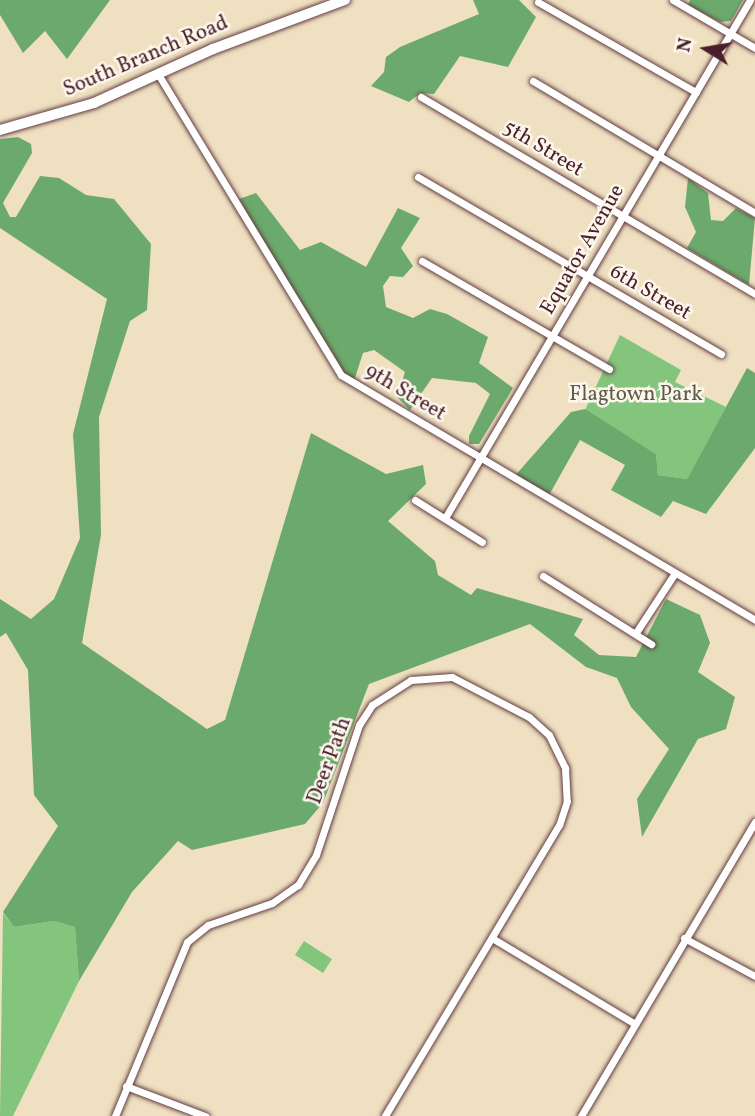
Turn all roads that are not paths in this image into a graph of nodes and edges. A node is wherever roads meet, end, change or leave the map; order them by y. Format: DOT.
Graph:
graph roads {
  1 [pos="345,0"];
  2 [pos="673,0"];
  3 [pos="750,0"];
  4 [pos="538,2"];
  5 [pos="730,33"];
  6 [pos="755,48"];
  7 [pos="158,74"];
  8 [pos="533,81"];
  9 [pos="696,92"];
  10 [pos="421,97"];
  11 [pos="0,130"];
  12 [pos="659,156"];
  13 [pos="418,177"];
  14 [pos="755,212"];
  15 [pos="624,216"];
  16 [pos="422,261"];
  17 [pos="588,277"];
  18 [pos="755,294"];
  19 [pos="552,337"];
  20 [pos="720,354"];
  21 [pos="609,369"];
  22 [pos="480,459"];
  23 [pos="415,500"];
  24 [pos="445,518"];
  25 [pos="482,542"];
  26 [pos="675,573"];
  27 [pos="543,576"];
  28 [pos="755,620"];
  29 [pos="637,631"];
  30 [pos="651,644"];
  31 [pos="755,822"];
  32 [pos="492,938"];
  33 [pos="684,938"];
  34 [pos="755,976"];
  35 [pos="635,1024"];
  36 [pos="127,1086"];
  37 [pos="115,1116"];
  38 [pos="205,1116"];
  39 [pos="386,1116"];
  40 [pos="581,1116"];
  1 -- 7 [label="street, South Branch Road"];
  2 -- 5 [label="street"];
  3 -- 5 [label="street, Equator Avenue"];
  4 -- 9 [label="street"];
  5 -- 6 [label="street"];
  5 -- 9 [label="street, Equator Avenue"];
  7 -- 11 [label="street, South Branch Road"];
  7 -- 22 [label="street, 9th Street"];
  8 -- 12 [label="street"];
  9 -- 12 [label="street, Equator Avenue"];
  10 -- 15 [label="street, 5th Street"];
  12 -- 14 [label="street"];
  12 -- 15 [label="street, Equator Avenue"];
  13 -- 17 [label="street, 6th Street"];
  15 -- 17 [label="street, Equator Avenue"];
  15 -- 18 [label="street, 5th Street"];
  16 -- 19 [label="street"];
  17 -- 19 [label="street, Equator Avenue"];
  17 -- 20 [label="street, 6th Street"];
  19 -- 21 [label="street"];
  19 -- 22 [label="street, Equator Avenue"];
  22 -- 24 [label="street, Equator Avenue"];
  22 -- 26 [label="street, 9th Street"];
  23 -- 24 [label="street"];
  24 -- 25 [label="street"];
  26 -- 28 [label="street, 9th Street"];
  26 -- 29 [label="street"];
  27 -- 29 [label="street"];
  29 -- 30 [label="street"];
  31 -- 33 [label="street"];
  32 -- 35 [label="street"];
  32 -- 36 [label="street, Deer Path"];
  32 -- 39 [label="street, Deer Path"];
  33 -- 34 [label="street"];
  33 -- 35 [label="street"];
  35 -- 40 [label="street"];
  36 -- 37 [label="street, Deer Path"];
  36 -- 38 [label="street"];
}
